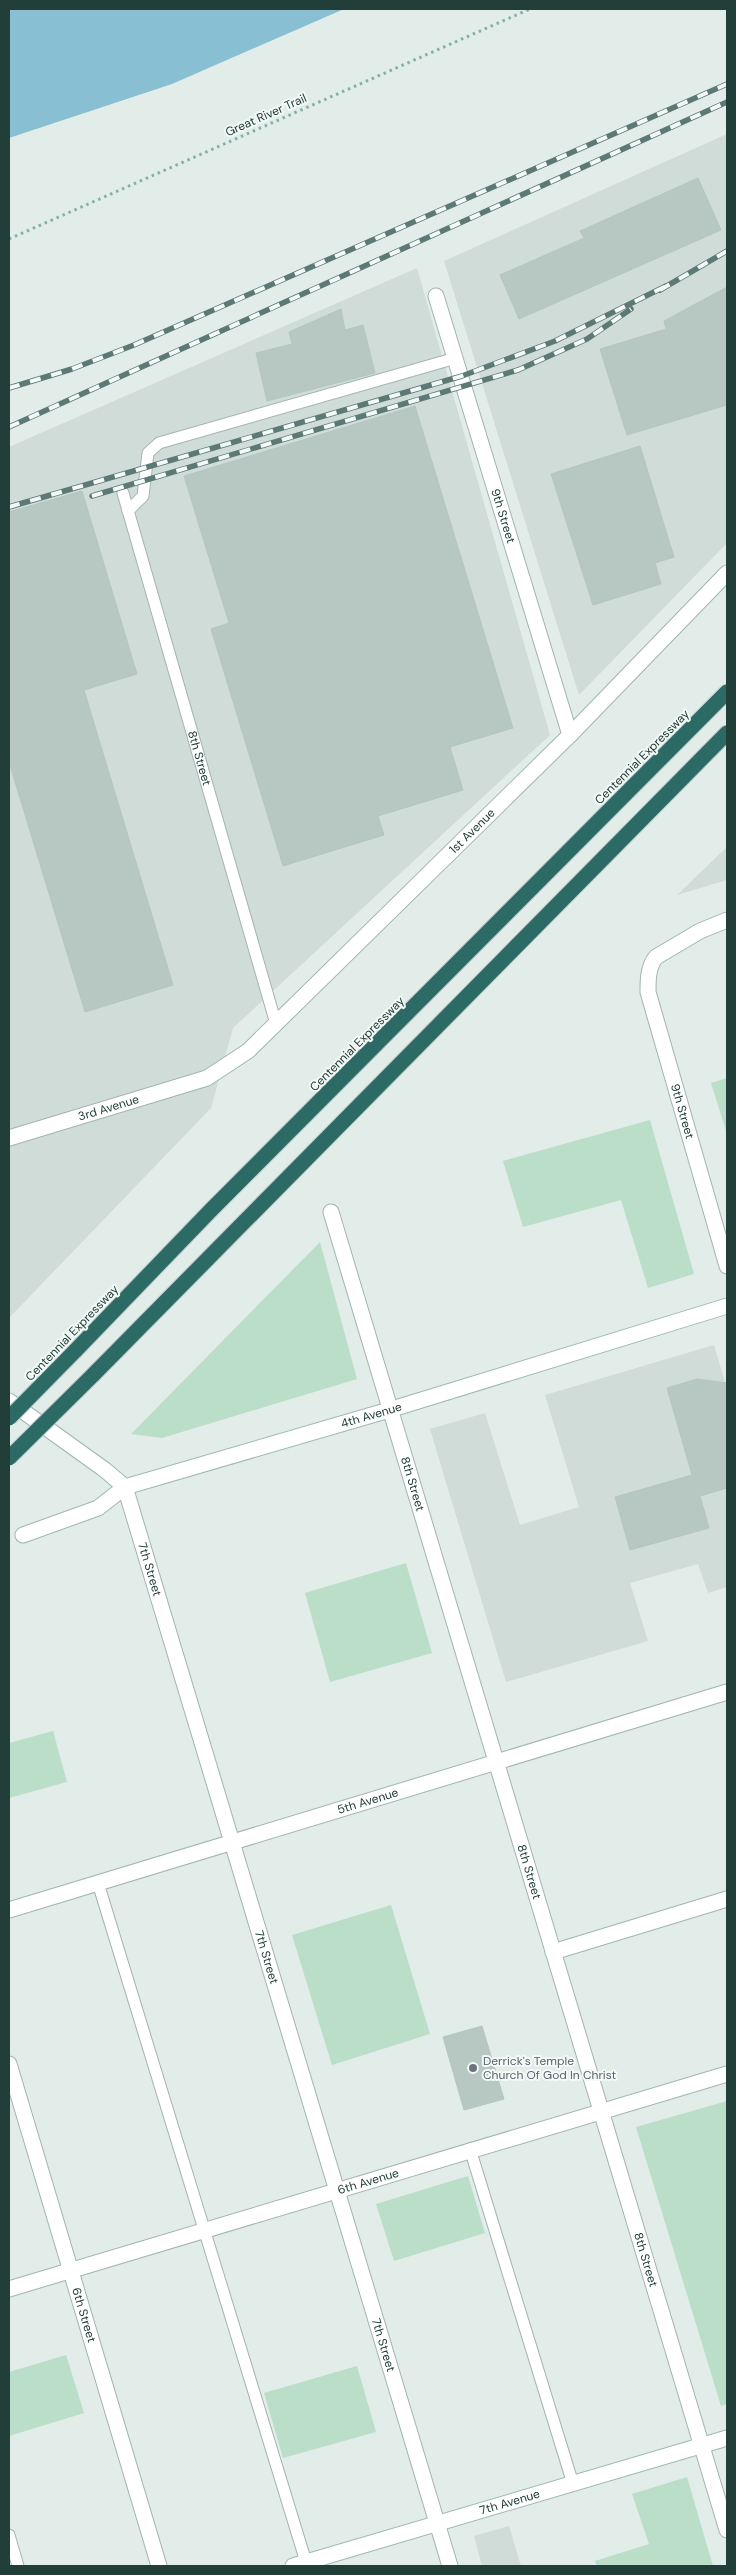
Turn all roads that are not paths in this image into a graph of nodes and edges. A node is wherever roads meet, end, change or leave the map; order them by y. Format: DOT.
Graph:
graph roads {
  1 [pos="436,296"];
  2 [pos="456,358"];
  3 [pos="123,492"];
  4 [pos="128,511"];
  5 [pos="727,573"];
  6 [pos="727,692"];
  7 [pos="727,733"];
  8 [pos="570,735"];
  9 [pos="727,920"];
  10 [pos="276,1024"];
  11 [pos="207,1078"];
  12 [pos="9,1138"];
  13 [pos="331,1212"];
  14 [pos="727,1266"];
  15 [pos="727,1306"];
  16 [pos="9,1401"];
  17 [pos="389,1410"];
  18 [pos="9,1418"];
  19 [pos="9,1458"];
  20 [pos="125,1487"];
  21 [pos="23,1535"];
  22 [pos="727,1692"];
  23 [pos="497,1762"];
  24 [pos="233,1842"];
  25 [pos="98,1884"];
  26 [pos="727,1899"];
  27 [pos="9,1910"];
  28 [pos="553,1952"];
  29 [pos="9,2064"];
  30 [pos="727,2074"];
  31 [pos="601,2111"];
  32 [pos="470,2149"];
  33 [pos="336,2192"];
  34 [pos="204,2231"];
  35 [pos="69,2271"];
  36 [pos="9,2289"];
  37 [pos="727,2438"];
  38 [pos="703,2445"];
  39 [pos="573,2484"];
  40 [pos="438,2524"];
  41 [pos="727,2530"];
  42 [pos="9,2535"];
  43 [pos="299,2564"];
  44 [pos="18,2566"];
  45 [pos="160,2566"];
  46 [pos="450,2566"];
  1 -- 2 [label="street, 9th Street"];
  2 -- 4 [label="lane"];
  2 -- 8 [label="street, 9th Street"];
  3 -- 4 [label="lane, 8th Street"];
  4 -- 10 [label="lane, 8th Street"];
  5 -- 8 [label="street, 1st Avenue"];
  6 -- 18 [label="highway, Centennial Expressway, bridge"];
  7 -- 19 [label="highway, bridge"];
  8 -- 10 [label="street, 1st Avenue"];
  9 -- 14 [label="street, 9th Street"];
  10 -- 11 [label="street, 1st Avenue"];
  11 -- 12 [label="street, 3rd Avenue"];
  13 -- 17 [label="street, 8th Street"];
  15 -- 17 [label="street, 4th Avenue"];
  16 -- 20 [label="street"];
  17 -- 20 [label="street, 4th Avenue"];
  17 -- 23 [label="street, 8th Street"];
  20 -- 21 [label="street, 4th Avenue"];
  20 -- 24 [label="street, 7th Street"];
  22 -- 23 [label="street, 5th Avenue"];
  23 -- 24 [label="street, 5th Avenue"];
  23 -- 28 [label="street, 8th Street"];
  24 -- 25 [label="street, 5th Avenue"];
  24 -- 33 [label="street, 7th Street"];
  25 -- 27 [label="street, 5th Avenue"];
  25 -- 34 [label="lane"];
  26 -- 28 [label="street"];
  28 -- 31 [label="street, 8th Street"];
  29 -- 35 [label="street, 6th Street"];
  30 -- 31 [label="street, 6th Avenue"];
  31 -- 32 [label="street, 6th Avenue"];
  31 -- 38 [label="street, 8th Street"];
  32 -- 33 [label="street, 6th Avenue"];
  32 -- 39 [label="lane"];
  33 -- 34 [label="street, 6th Avenue"];
  33 -- 40 [label="street, 7th Street"];
  34 -- 35 [label="street, 6th Avenue"];
  34 -- 43 [label="lane"];
  35 -- 36 [label="street, 6th Avenue"];
  35 -- 45 [label="street, 6th Street"];
  37 -- 38 [label="street, 7th Avenue"];
  38 -- 39 [label="street, 7th Avenue"];
  38 -- 41 [label="street, 8th Street"];
  39 -- 40 [label="street, 7th Avenue"];
  40 -- 43 [label="street, 7th Avenue"];
  40 -- 46 [label="street, 7th Street"];
  42 -- 44 [label="lane"];
}
